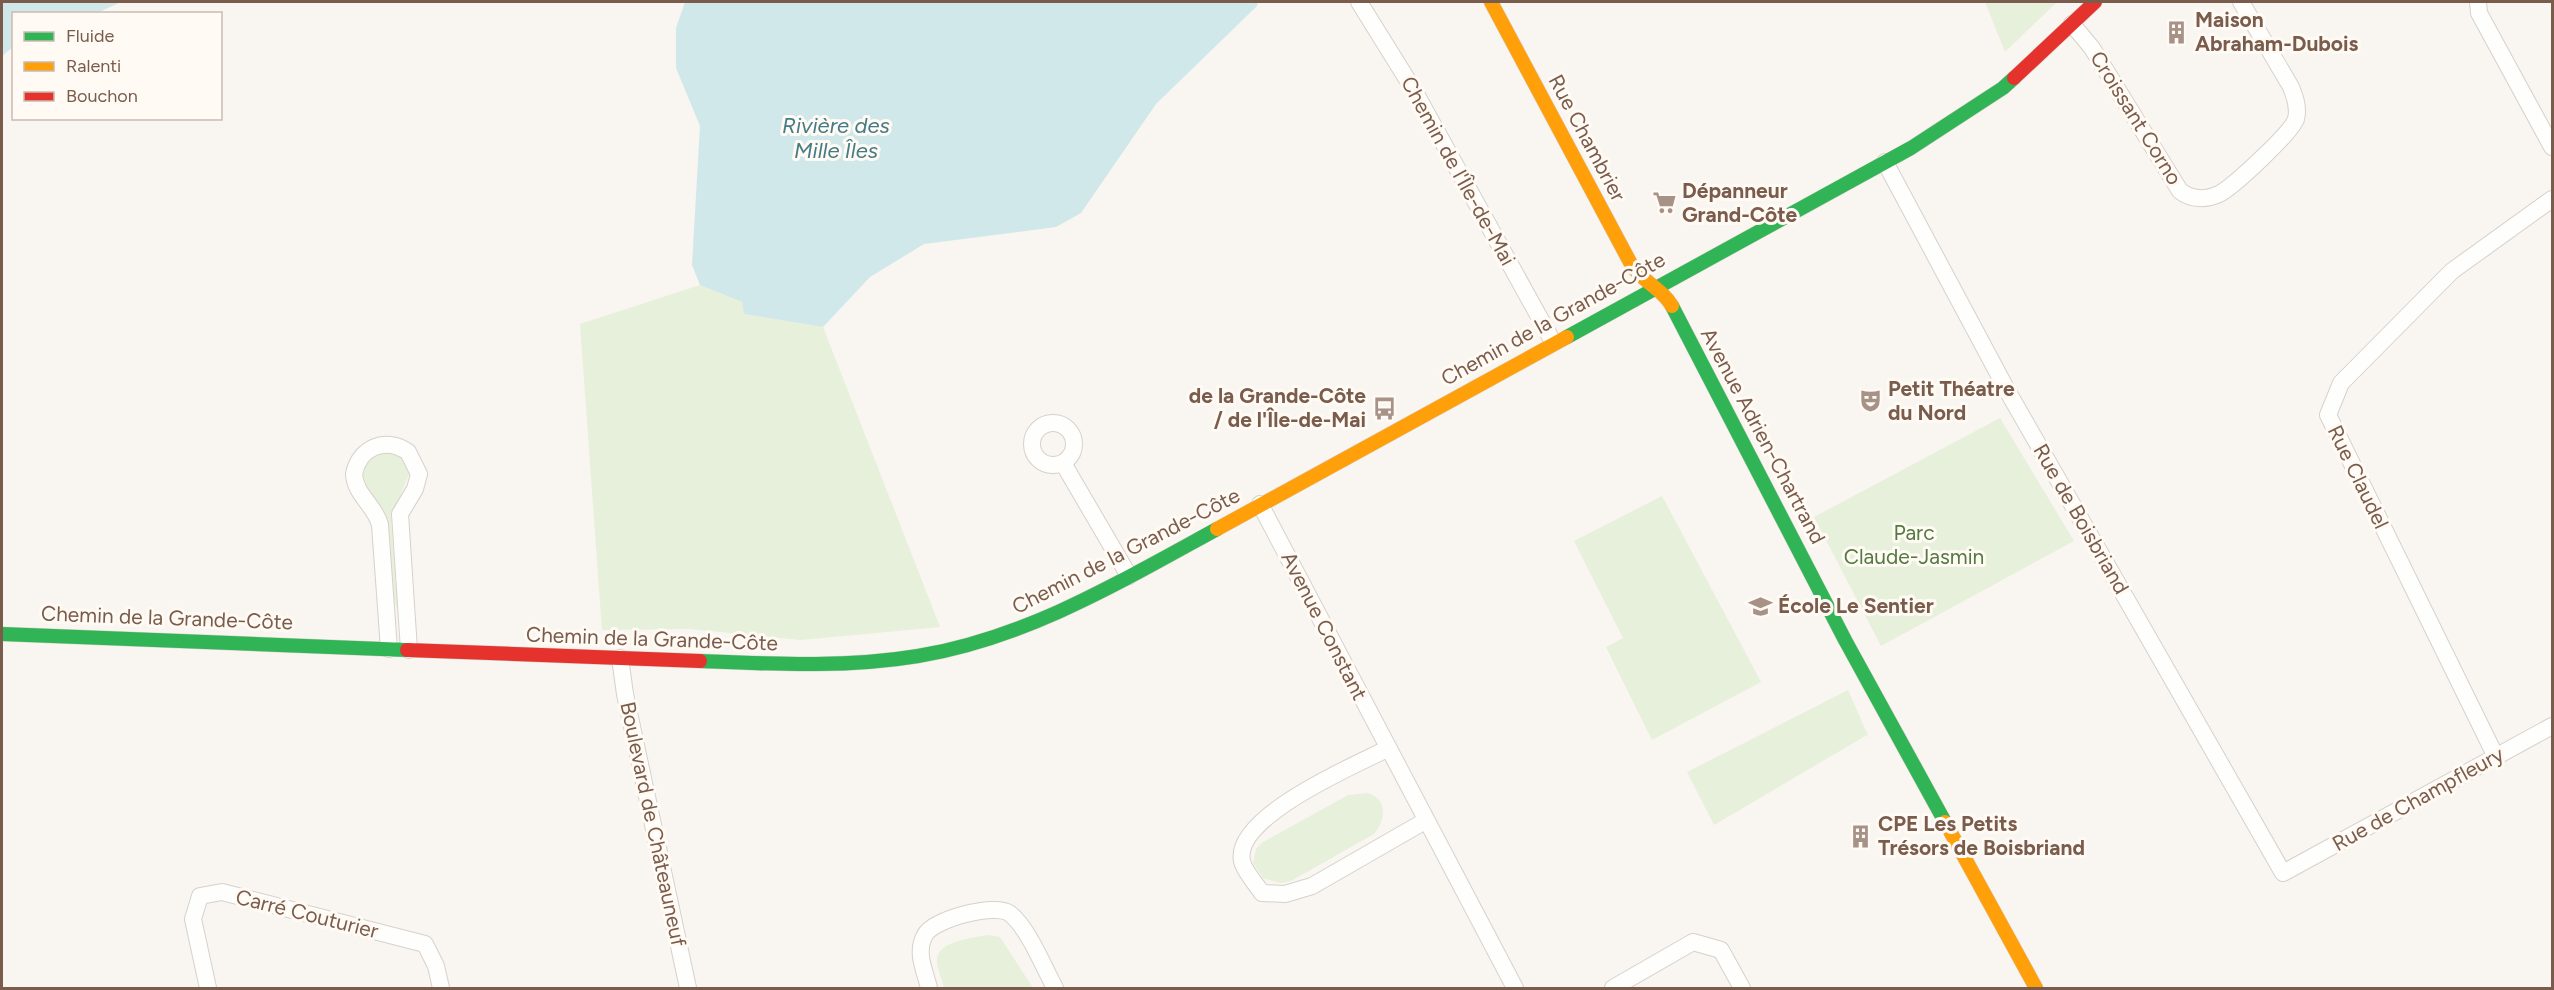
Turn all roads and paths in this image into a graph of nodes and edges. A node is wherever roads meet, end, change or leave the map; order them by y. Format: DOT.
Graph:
graph roads {
  1 [pos="1359,2"];
  2 [pos="1491,2"];
  3 [pos="2095,2"];
  4 [pos="2241,2"];
  5 [pos="2478,2"];
  6 [pos="2072,24"];
  7 [pos="2553,147"];
  8 [pos="1885,162"];
  9 [pos="2553,199"];
  10 [pos="1654,287"];
  11 [pos="1553,342"];
  12 [pos="1063,463"];
  13 [pos="1260,504"];
  14 [pos="1129,576"];
  15 [pos="2,634"];
  16 [pos="389,649"];
  17 [pos="409,650"];
  18 [pos="620,658"];
  19 [pos="2553,726"];
  20 [pos="1387,748"];
  21 [pos="2496,756"];
  22 [pos="1425,821"];
  23 [pos="2283,873"];
  24 [pos="208,988"];
  25 [pos="441,988"];
  26 [pos="688,988"];
  27 [pos="929,988"];
  28 [pos="1055,988"];
  29 [pos="1515,988"];
  30 [pos="1613,988"];
  31 [pos="1742,988"];
  32 [pos="2036,988"];
  1 -- 11 [label="street, Chemin de l'Île-de-Mai"];
  2 -- 10 [label="main road, Rue Chambrier"];
  3 -- 6 [label="main road, Chemin de la Grande-Côte"];
  4 -- 6 [label="street, Croissant Corno"];
  5 -- 7 [label="street"];
  6 -- 8 [label="main road, Chemin de la Grande-Côte"];
  8 -- 10 [label="main road, Chemin de la Grande-Côte"];
  8 -- 23 [label="street, Rue de Boisbriand"];
  9 -- 21 [label="street, Rue Claudel"];
  10 -- 11 [label="main road, Chemin de la Grande-Côte"];
  10 -- 32 [label="main road, Avenue Adrien-Chartrand"];
  11 -- 13 [label="main road, Chemin de la Grande-Côte"];
  12 -- 14 [label="street"];
  13 -- 14 [label="main road, Chemin de la Grande-Côte"];
  13 -- 20 [label="street, Avenue Constant"];
  14 -- 18 [label="main road, Chemin de la Grande-Côte"];
  15 -- 16 [label="main road, Chemin de la Grande-Côte"];
  16 -- 17 [label="main road, Chemin de la Grande-Côte"];
  16 -- 17 [label="street"];
  17 -- 18 [label="main road, Chemin de la Grande-Côte"];
  18 -- 26 [label="street, Boulevard de Châteauneuf"];
  19 -- 21 [label="street, Rue de Champfleury"];
  20 -- 22 [label="street, Avenue Constant"];
  20 -- 22 [label="street"];
  21 -- 23 [label="street, Rue de Champfleury"];
  22 -- 29 [label="street, Avenue Constant"];
  24 -- 25 [label="street, Carré Couturier"];
  27 -- 28 [label="street"];
  30 -- 31 [label="street"];
}
